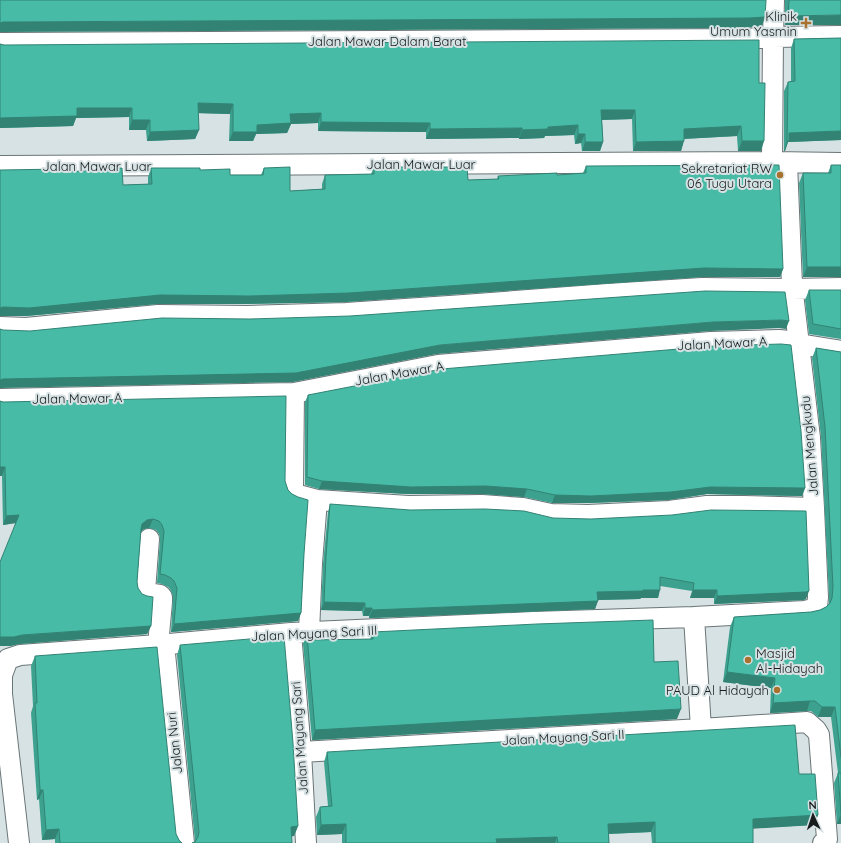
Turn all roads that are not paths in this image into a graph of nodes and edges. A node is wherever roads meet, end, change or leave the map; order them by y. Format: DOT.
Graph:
graph roads {
  1 [pos="774,0"];
  2 [pos="841,36"];
  3 [pos="773,37"];
  4 [pos="0,43"];
  5 [pos="780,162"];
  6 [pos="841,163"];
  7 [pos="0,166"];
  8 [pos="841,288"];
  9 [pos="793,289"];
  10 [pos="0,327"];
  11 [pos="799,344"];
  12 [pos="841,351"];
  13 [pos="294,393"];
  14 [pos="0,399"];
  15 [pos="317,500"];
  16 [pos="814,508"];
  17 [pos="148,539"];
  18 [pos="694,617"];
  19 [pos="300,633"];
  20 [pos="161,644"];
  21 [pos="701,729"];
  22 [pos="300,752"];
  23 [pos="19,843"];
  24 [pos="184,843"];
  25 [pos="306,843"];
  26 [pos="823,843"];
  1 -- 3 [label="street, Jalan Mengkudu"];
  2 -- 3 [label="street, Jalan Mawar Dalam Barat"];
  3 -- 4 [label="street, Jalan Mawar Dalam Barat"];
  3 -- 5 [label="street, Jalan Mengkudu"];
  5 -- 6 [label="street, Jalan Mawar Luar"];
  5 -- 7 [label="street, Jalan Mawar Luar"];
  5 -- 9 [label="street, Jalan Mengkudu"];
  8 -- 9 [label="street"];
  9 -- 10 [label="street"];
  9 -- 11 [label="street, Jalan Mengkudu"];
  11 -- 12 [label="street, Jalan Mawar A"];
  11 -- 13 [label="street, Jalan Mawar A"];
  11 -- 16 [label="street, Jalan Mengkudu"];
  13 -- 14 [label="street, Jalan Mawar A"];
  13 -- 15 [label="street"];
  15 -- 16 [label="street"];
  15 -- 19 [label="street, Jalan Mayang Sari"];
  16 -- 18 [label="street, Jalan Mengkudu"];
  17 -- 20 [label="street, Jalan Nuri"];
  18 -- 19 [label="street, Jalan Mayang Sari III"];
  18 -- 21 [label="street"];
  19 -- 20 [label="street, Jalan Mayang Sari III"];
  19 -- 22 [label="street, Jalan Mayang Sari"];
  20 -- 23 [label="street, Jalan Mayang Sari III"];
  20 -- 24 [label="street, Jalan Nuri"];
  21 -- 22 [label="street, Jalan Mayang Sari II"];
  21 -- 26 [label="street, Jalan Mayang Sari II"];
  22 -- 25 [label="street, Jalan Mayang Sari"];
}
